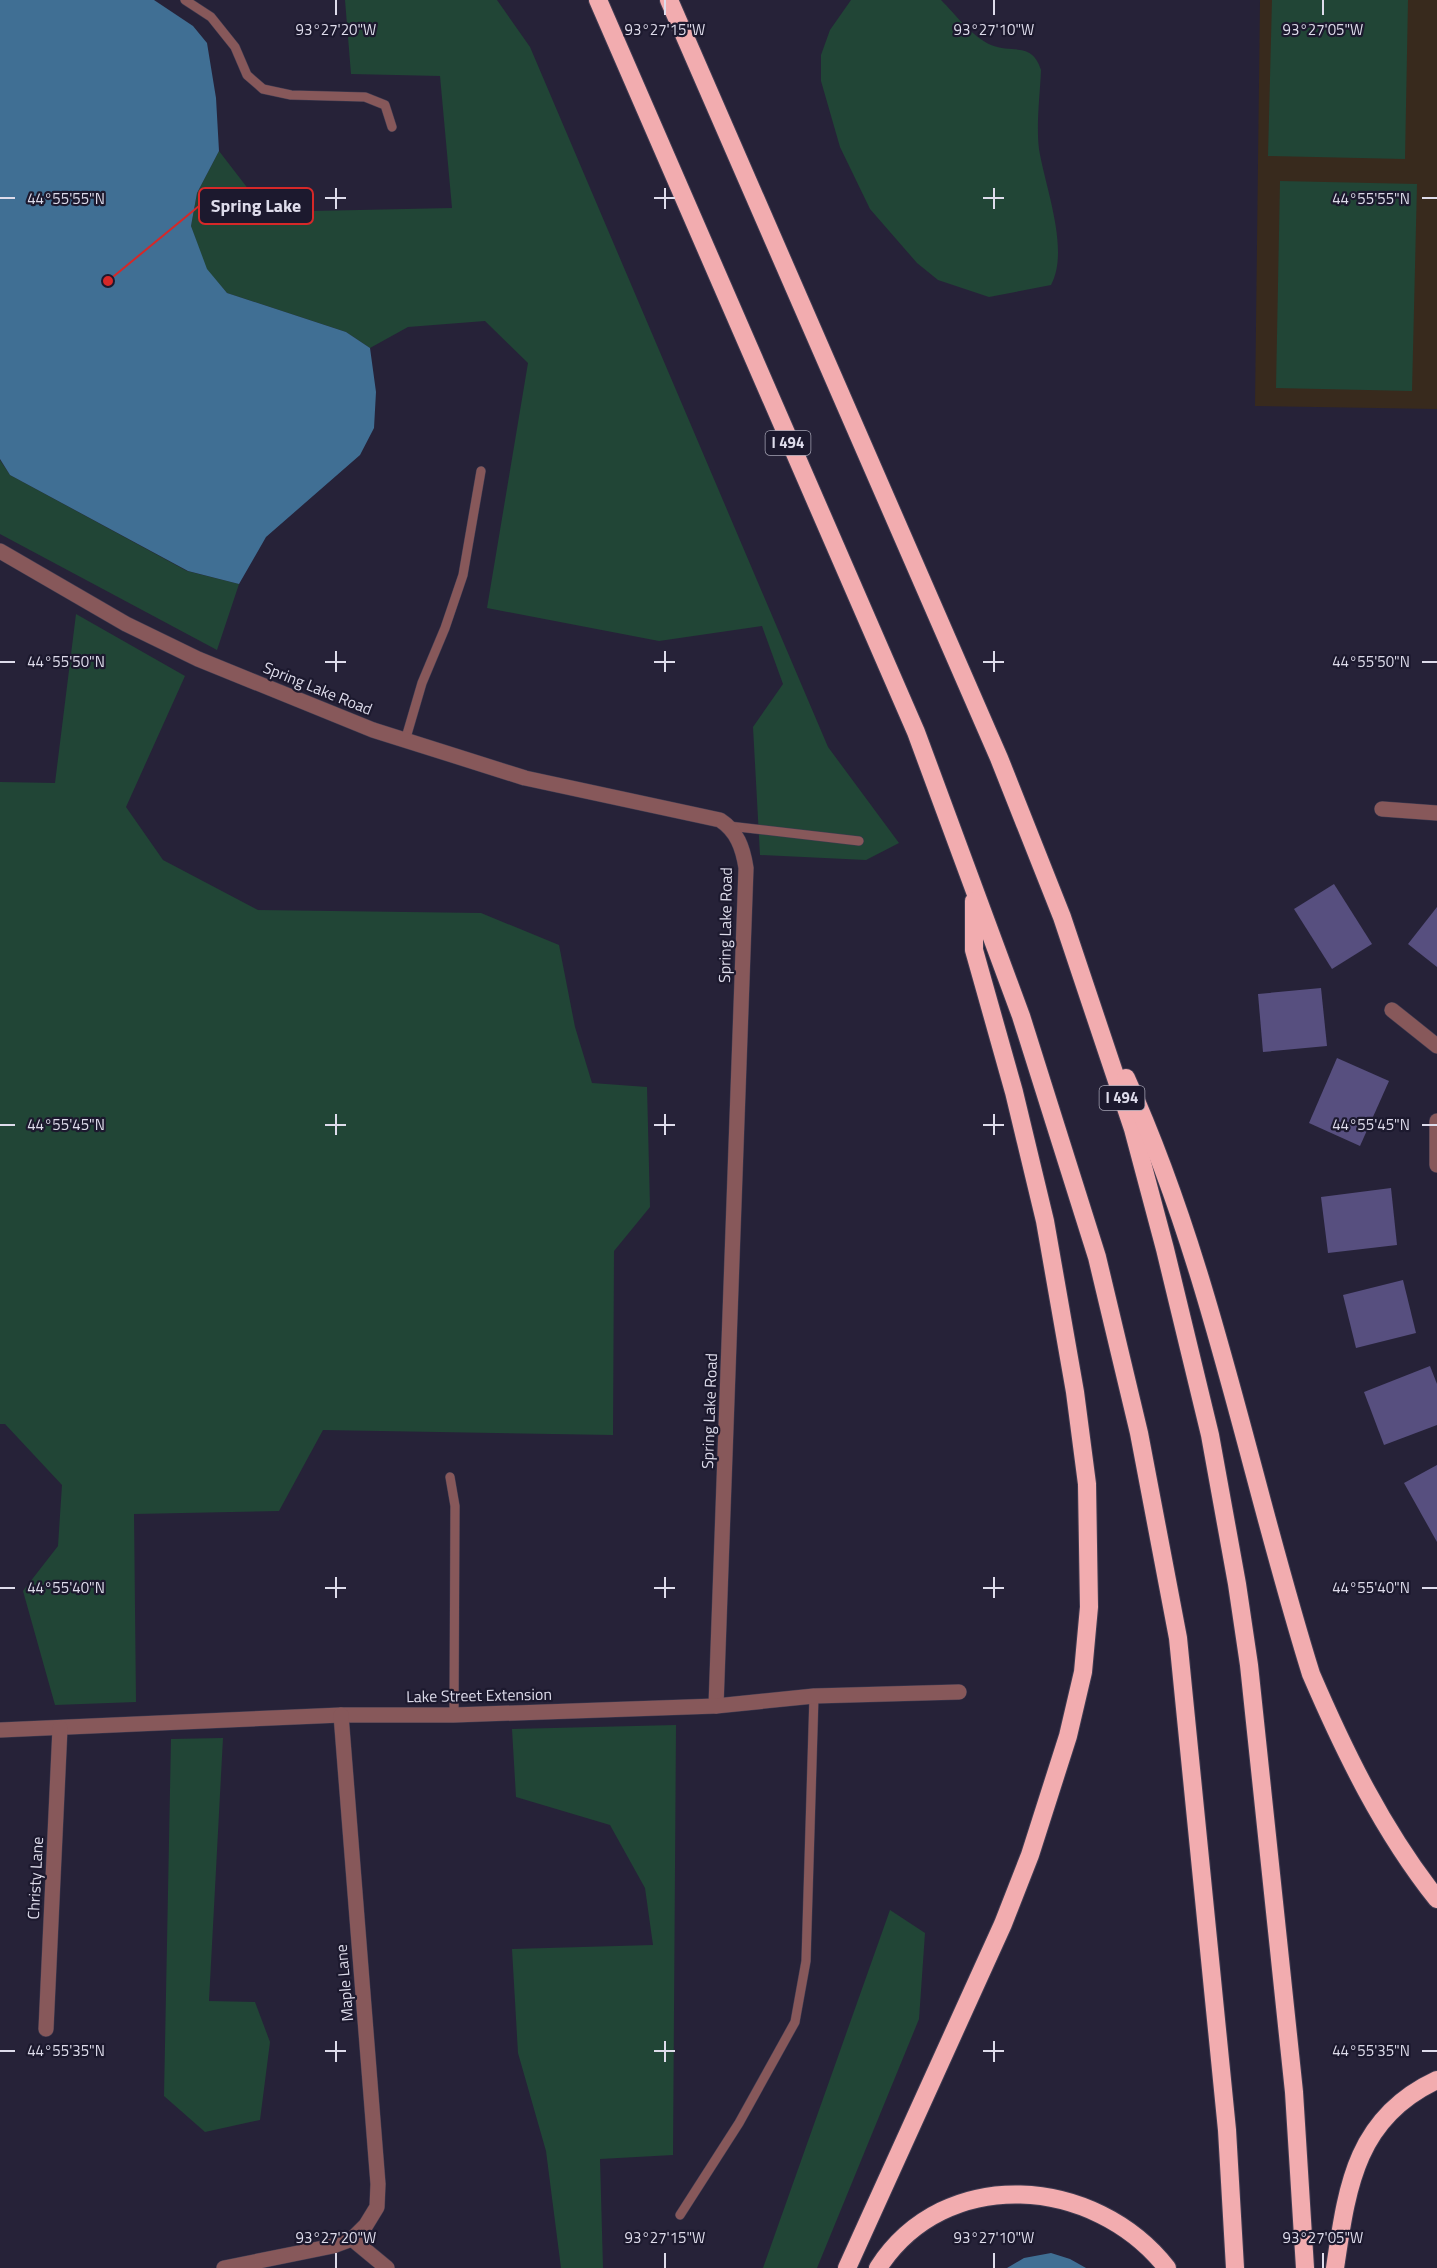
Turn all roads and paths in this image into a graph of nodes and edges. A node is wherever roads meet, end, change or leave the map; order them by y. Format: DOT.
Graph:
graph roads {
  1 [pos="185,0"];
  2 [pos="598,0"];
  3 [pos="669,0"];
  4 [pos="392,127"];
  5 [pos="481,471"];
  6 [pos="0,551"];
  7 [pos="405,741"];
  8 [pos="1383,809"];
  9 [pos="1437,813"];
  10 [pos="729,826"];
  11 [pos="859,842"];
  12 [pos="974,888"];
  13 [pos="1092,1002"];
  14 [pos="1392,1010"];
  15 [pos="1437,1046"];
  16 [pos="1437,1121"];
  17 [pos="1437,1165"];
  18 [pos="450,1478"];
  19 [pos="959,1692"];
  20 [pos="814,1696"];
  21 [pos="716,1706"];
  22 [pos="454,1714"];
  23 [pos="341,1715"];
  24 [pos="60,1728"];
  25 [pos="0,1730"];
  26 [pos="1437,1899"];
  27 [pos="46,2029"];
  28 [pos="1437,2080"];
  29 [pos="680,2216"];
  30 [pos="352,2239"];
  31 [pos="224,2268"];
  32 [pos="387,2268"];
  33 [pos="847,2268"];
  34 [pos="878,2268"];
  35 [pos="1167,2268"];
  36 [pos="1235,2268"];
  37 [pos="1305,2268"];
  38 [pos="1335,2268"];
  1 -- 4 [label="lane"];
  2 -- 12 [label="highway, I 494"];
  3 -- 13 [label="highway, I 494"];
  5 -- 7 [label="lane"];
  6 -- 7 [label="street, Spring Lake Road"];
  7 -- 10 [label="street, Spring Lake Road"];
  8 -- 9 [label="street"];
  10 -- 11 [label="lane"];
  10 -- 21 [label="street, Spring Lake Road"];
  12 -- 33 [label="highway"];
  12 -- 36 [label="highway, I 494"];
  13 -- 26 [label="highway"];
  13 -- 37 [label="highway, I 494"];
  14 -- 15 [label="street"];
  16 -- 17 [label="street"];
  18 -- 22 [label="lane"];
  19 -- 20 [label="street, Lake Street Extension"];
  20 -- 21 [label="street, Lake Street Extension"];
  20 -- 29 [label="lane"];
  21 -- 22 [label="street, Lake Street Extension"];
  22 -- 23 [label="street, Lake Street Extension"];
  23 -- 24 [label="street, Lake Street Extension"];
  23 -- 30 [label="street, Maple Lane"];
  24 -- 25 [label="street, Lake Street Extension"];
  24 -- 27 [label="street, Christy Lane"];
  28 -- 38 [label="highway"];
  30 -- 31 [label="street"];
  30 -- 32 [label="street"];
  34 -- 35 [label="highway"];
}
